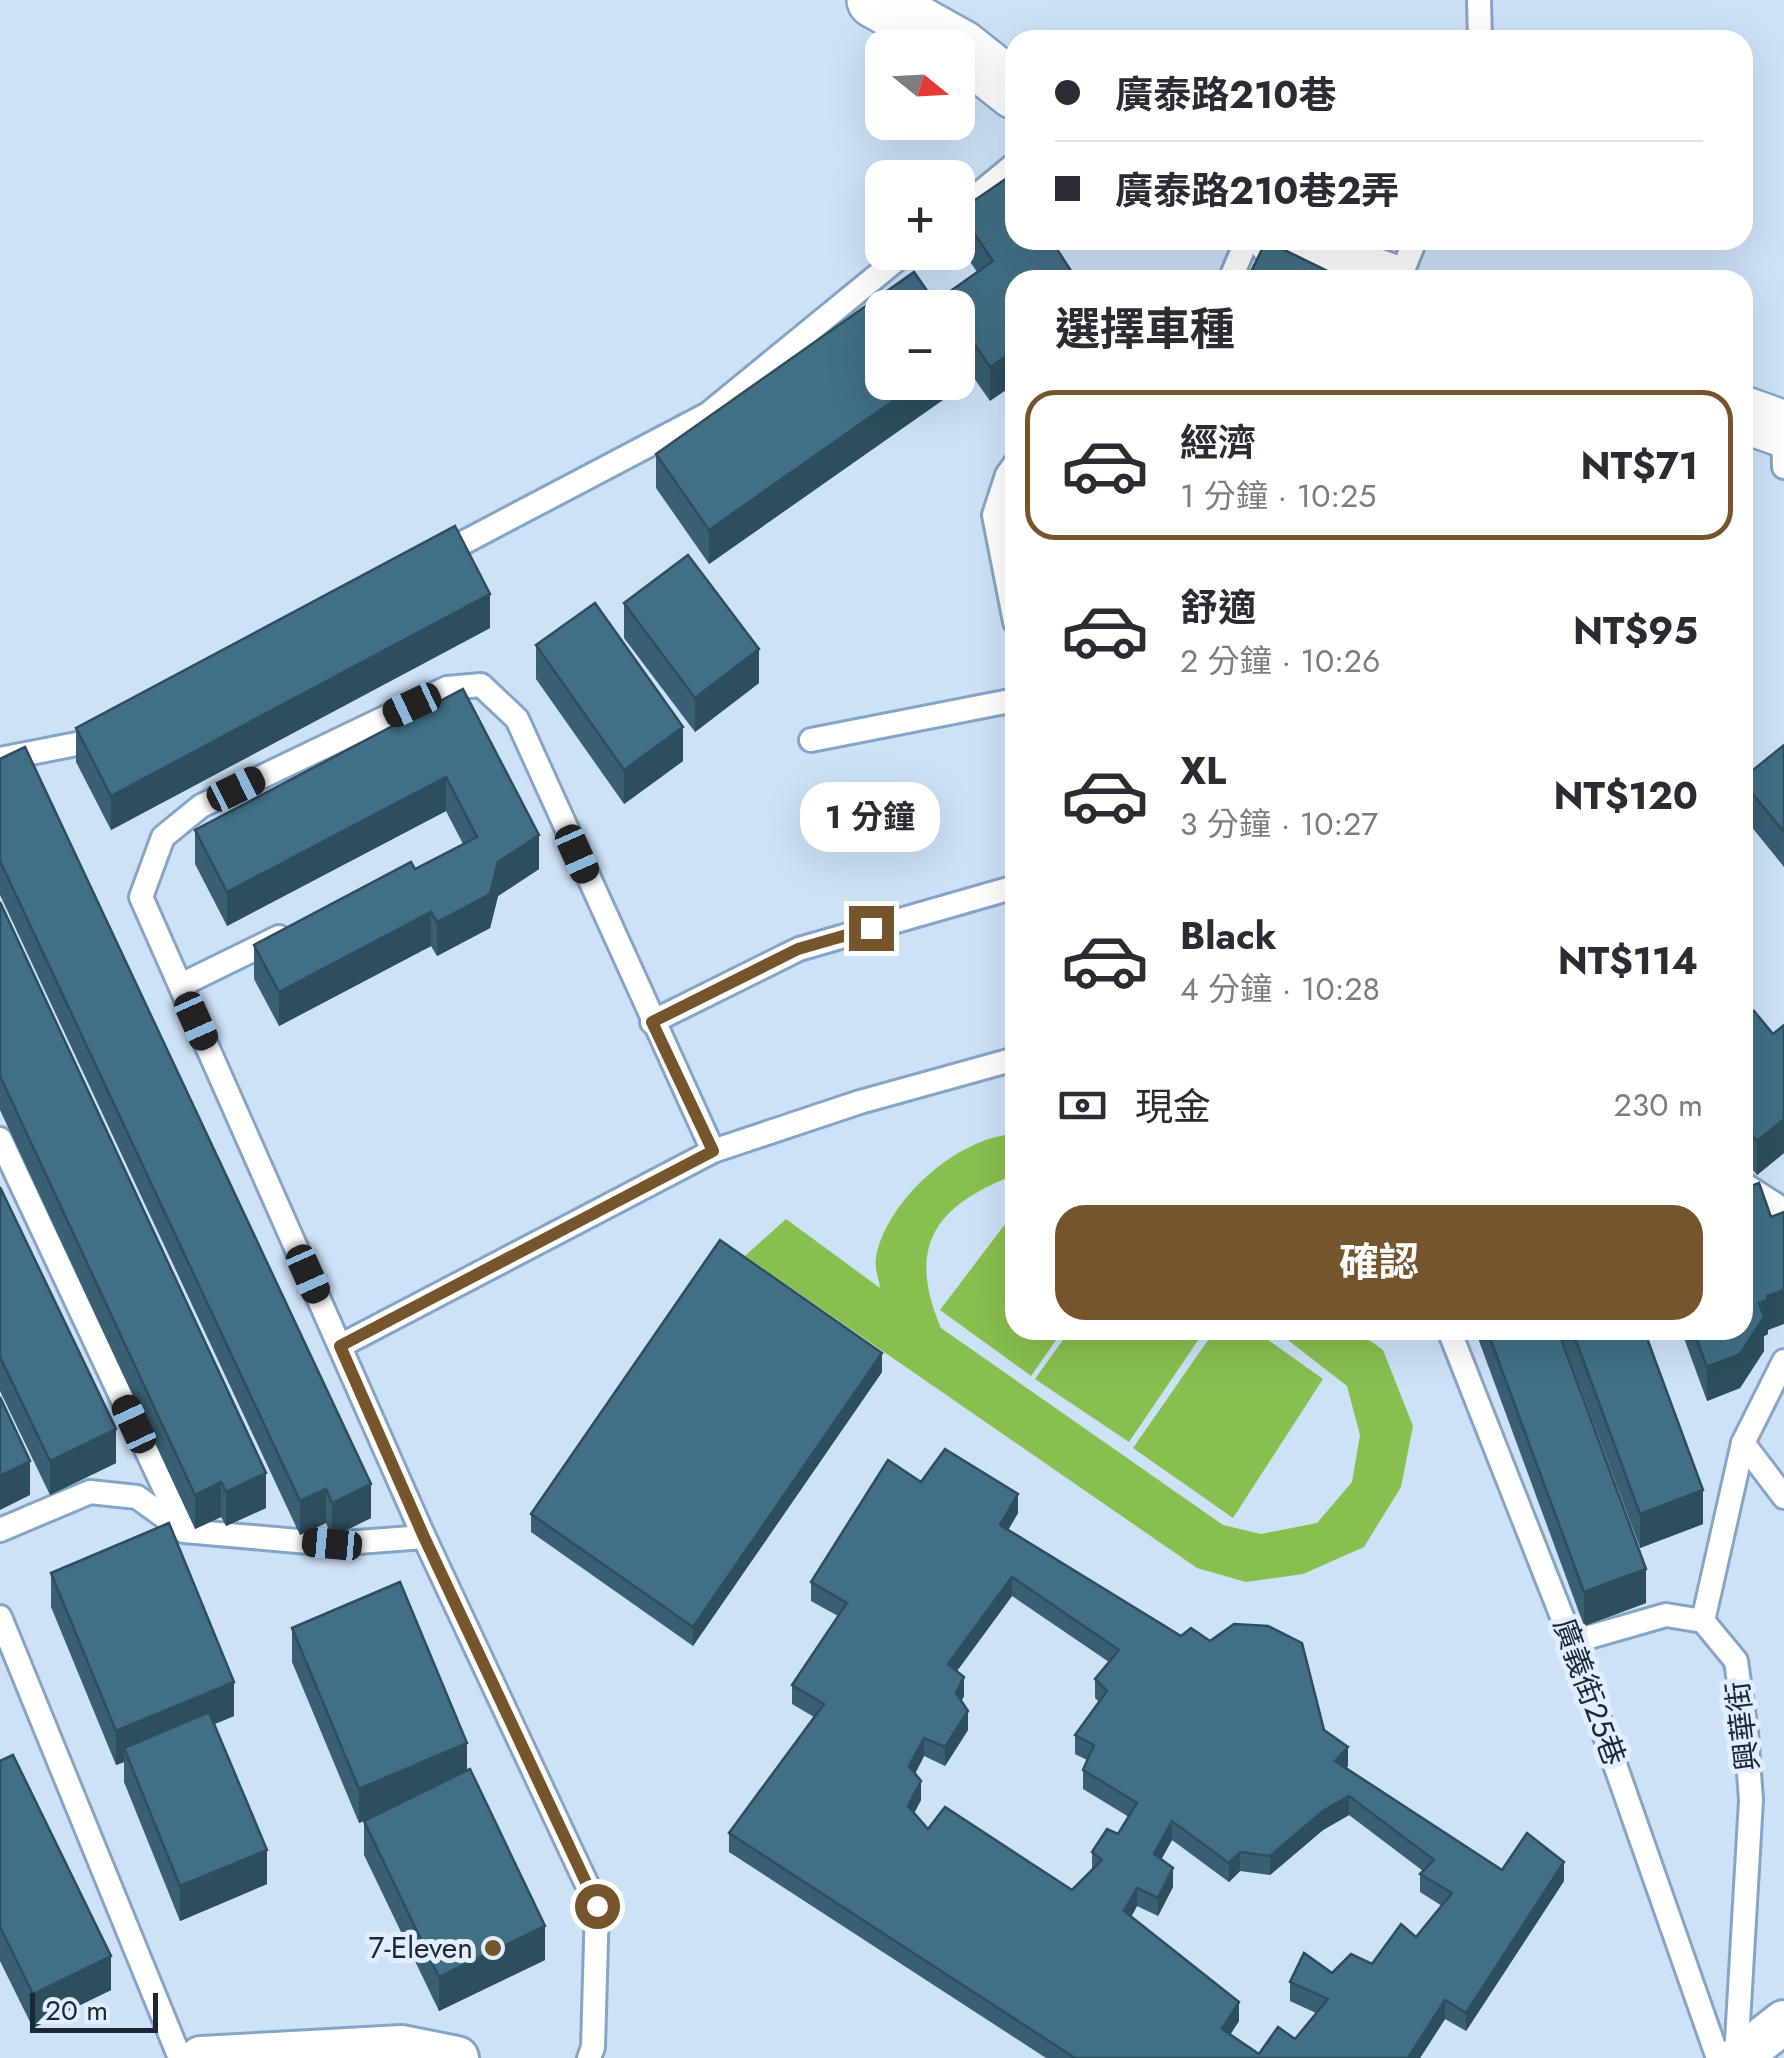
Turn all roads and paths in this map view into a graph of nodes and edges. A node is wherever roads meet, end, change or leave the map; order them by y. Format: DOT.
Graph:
graph roads {
  1 [pos="875,0"];
  2 [pos="1480,0"];
  3 [pos="1480,30"];
  4 [pos="1005,83"];
  5 [pos="1005,172"];
  6 [pos="975,197"];
  7 [pos="1304,250"];
  8 [pos="884,270"];
  9 [pos="1358,270"];
  10 [pos="1753,418"];
  11 [pos="1784,428"];
  12 [pos="1784,467"];
  13 [pos="1005,484"];
  14 [pos="415,568"];
  15 [pos="1005,571"];
  16 [pos="1005,702"];
  17 [pos="122,723"];
  18 [pos="811,740"];
  19 [pos="0,759"];
  20 [pos="1005,890"];
  21 [pos="305,924"];
  22 [pos="180,985"];
  23 [pos="652,1022"];
  24 [pos="1005,1062"];
  25 [pos="0,1139"];
  26 [pos="713,1151"];
  27 [pos="1753,1190"];
  28 [pos="1784,1210"];
  29 [pos="1453,1340"];
  30 [pos="340,1346"];
  31 [pos="1784,1360"];
  32 [pos="1743,1443"];
  33 [pos="1784,1497"];
  34 [pos="0,1530"];
  35 [pos="184,1531"];
  36 [pos="424,1537"];
  37 [pos="0,1617"];
  38 [pos="1702,1621"];
  39 [pos="1572,1642"];
  40 [pos="1784,2022"];
  41 [pos="180,2058"];
  42 [pos="200,2058"];
  43 [pos="456,2058"];
  44 [pos="589,2058"];
  45 [pos="1718,2058"];
  46 [pos="1737,2058"];
  1 -- 4 [label="street"];
  2 -- 3 [label="lane"];
  5 -- 6 [label="lane"];
  7 -- 9 [label="street"];
  8 -- 14 [label="lane"];
  10 -- 11 [label="street"];
  11 -- 12 [label="lane"];
  13 -- 15 [label="lane"];
  16 -- 18 [label="lane"];
  17 -- 19 [label="lane"];
  20 -- 23 [label="lane"];
  21 -- 22 [label="lane"];
  22 -- 23 [label="lane"];
  22 -- 30 [label="lane"];
  23 -- 26 [label="lane"];
  24 -- 26 [label="lane"];
  25 -- 35 [label="lane"];
  26 -- 30 [label="lane"];
  27 -- 28 [label="lane"];
  29 -- 39 [label="lane, 廣義街25巷"];
  30 -- 36 [label="lane"];
  31 -- 32 [label="lane"];
  32 -- 33 [label="lane"];
  32 -- 38 [label="lane"];
  34 -- 35 [label="lane"];
  35 -- 36 [label="lane"];
  36 -- 44 [label="lane"];
  37 -- 41 [label="lane"];
  38 -- 39 [label="lane"];
  38 -- 46 [label="lane, 興華街"];
  39 -- 45 [label="lane, 廣義街25巷"];
  40 -- 46 [label="street"];
  42 -- 43 [label="street"];
}
